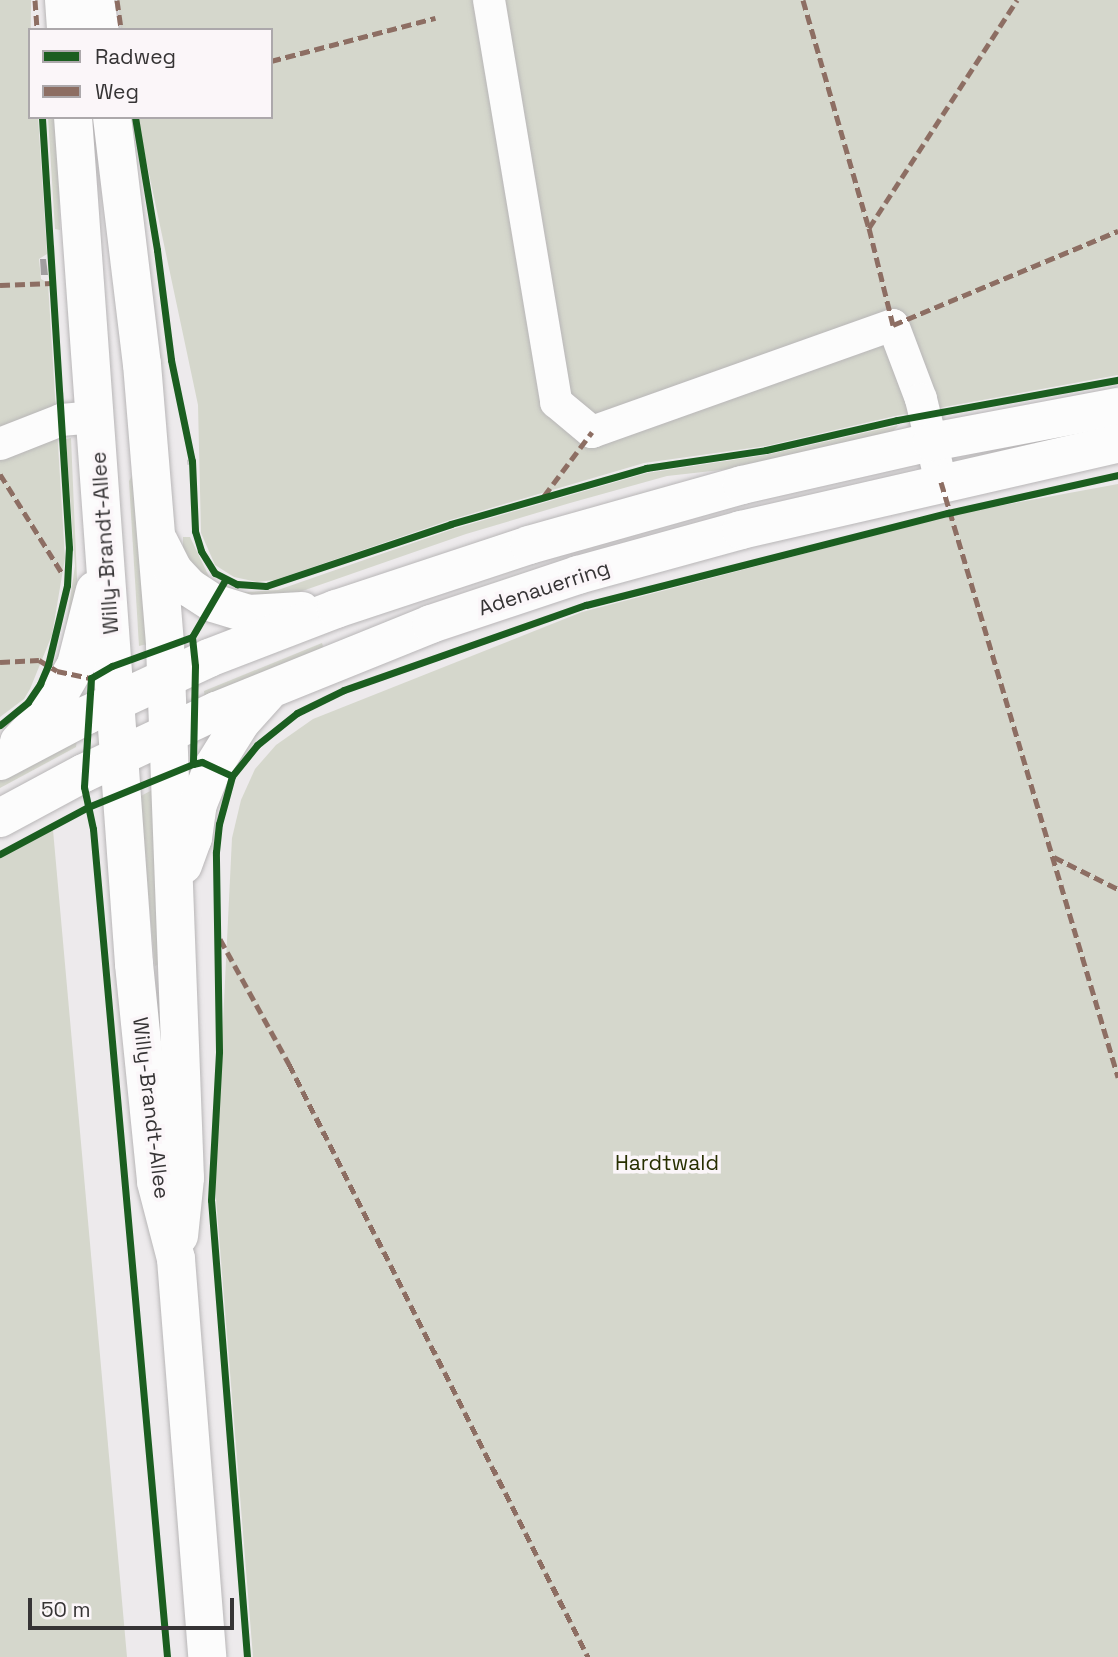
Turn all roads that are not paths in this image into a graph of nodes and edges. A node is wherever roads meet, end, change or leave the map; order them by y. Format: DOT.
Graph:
graph roads {
  1 [pos="64,0"];
  2 [pos="96,0"];
  3 [pos="489,0"];
  4 [pos="66,28"];
  5 [pos="100,28"];
  6 [pos="73,119"];
  7 [pos="112,119"];
  8 [pos="1118,407"];
  9 [pos="97,417"];
  10 [pos="932,442"];
  11 [pos="0,444"];
  12 [pos="1118,444"];
  13 [pos="941,482"];
  14 [pos="158,540"];
  15 [pos="105,554"];
  16 [pos="335,609"];
  17 [pos="166,680"];
  18 [pos="275,685"];
  19 [pos="115,703"];
  20 [pos="167,735"];
  21 [pos="119,757"];
  22 [pos="0,761"];
  23 [pos="0,818"];
  24 [pos="173,904"];
  25 [pos="176,1259"];
  26 [pos="207,1657"];
  1 -- 4 [label="main road"];
  2 -- 5 [label="main road"];
  3 -- 10 [label="lane"];
  6 -- 9 [label="main road, Willy-Brandt-Allee"];
  7 -- 14 [label="main road, Willy-Brandt-Allee"];
  8 -- 10 [label="main road, Adenauerring"];
  9 -- 11 [label="lane"];
  9 -- 15 [label="main road, Willy-Brandt-Allee"];
  10 -- 13 [label="lane"];
  10 -- 16 [label="main road, Adenauerring"];
  12 -- 13 [label="main road, Adenauerring"];
  13 -- 18 [label="main road, Adenauerring"];
  14 -- 16 [label="main road"];
  14 -- 17 [label="main road, Willy-Brandt-Allee"];
  15 -- 19 [label="main road, Willy-Brandt-Allee"];
  15 -- 22 [label="main road"];
  16 -- 17 [label="main road, Adenauerring"];
  17 -- 19 [label="main road, Adenauerring"];
  17 -- 20 [label="main road, Willy-Brandt-Allee"];
  18 -- 20 [label="main road, Adenauerring"];
  18 -- 24 [label="main road"];
  19 -- 21 [label="main road, Willy-Brandt-Allee"];
  19 -- 22 [label="main road, Adenauerring"];
  20 -- 21 [label="main road, Adenauerring"];
  20 -- 24 [label="main road, Willy-Brandt-Allee"];
  21 -- 23 [label="main road, Adenauerring"];
  21 -- 25 [label="main road, Willy-Brandt-Allee"];
  24 -- 25 [label="main road, Willy-Brandt-Allee"];
  25 -- 26 [label="main road, Willy-Brandt-Allee"];
}
